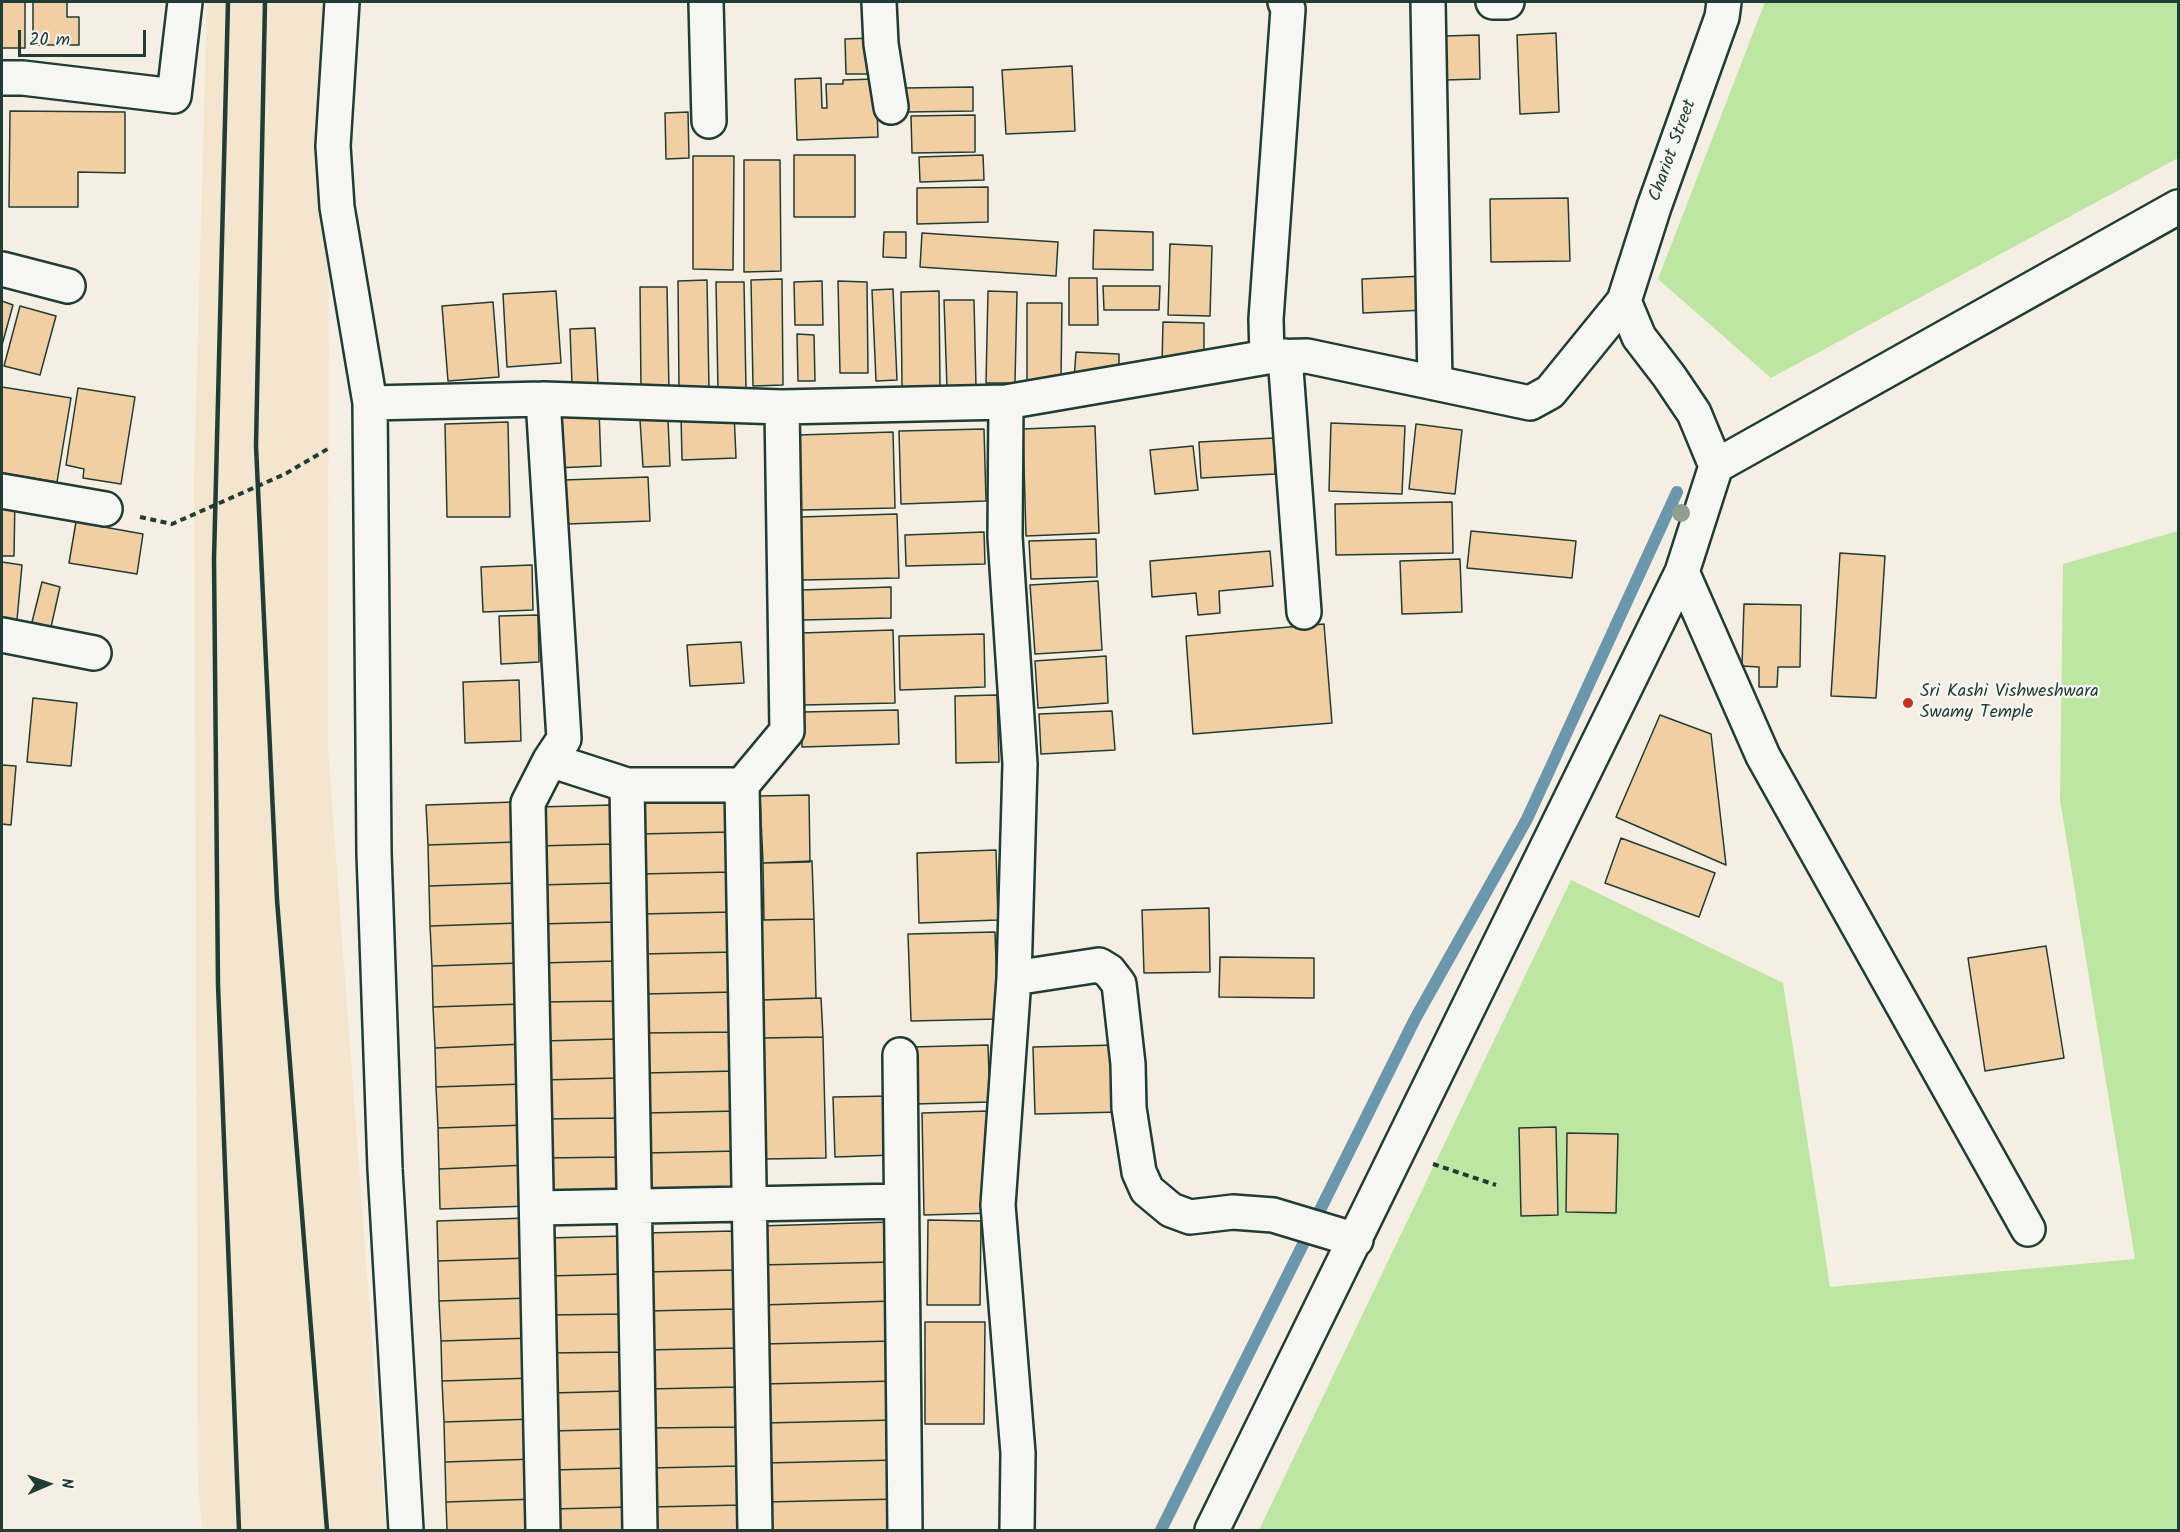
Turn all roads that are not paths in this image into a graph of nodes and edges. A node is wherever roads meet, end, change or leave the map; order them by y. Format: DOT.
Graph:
graph roads {
  1 [pos="185,2"];
  2 [pos="342,2"];
  3 [pos="706,2"];
  4 [pos="879,2"];
  5 [pos="1285,2"];
  6 [pos="1428,2"];
  7 [pos="1493,2"];
  8 [pos="1507,2"];
  9 [pos="1724,2"];
  10 [pos="2,78"];
  11 [pos="891,107"];
  12 [pos="709,121"];
  13 [pos="2178,207"];
  14 [pos="2,268"];
  15 [pos="68,286"];
  16 [pos="1624,302"];
  17 [pos="1276,356"];
  18 [pos="1436,383"];
  19 [pos="543,399"];
  20 [pos="1006,402"];
  21 [pos="782,407"];
  22 [pos="370,414"];
  23 [pos="1716,466"];
  24 [pos="2,491"];
  25 [pos="105,509"];
  26 [pos="1682,572"];
  27 [pos="1304,612"];
  28 [pos="2,638"];
  29 [pos="94,653"];
  30 [pos="550,760"];
  31 [pos="627,785"];
  32 [pos="742,785"];
  33 [pos="1014,978"];
  34 [pos="900,1055"];
  35 [pos="901,1201"];
  36 [pos="749,1204"];
  37 [pos="634,1206"];
  38 [pos="537,1208"];
  39 [pos="2028,1229"];
  40 [pos="1356,1240"];
  41 [pos="406,1530"];
  42 [pos="543,1530"];
  43 [pos="640,1530"];
  44 [pos="755,1530"];
  45 [pos="905,1530"];
  46 [pos="1017,1530"];
  47 [pos="1212,1530"];
  1 -- 10 [label="street"];
  2 -- 22 [label="street"];
  3 -- 12 [label="street"];
  4 -- 11 [label="street"];
  5 -- 17 [label="street"];
  6 -- 18 [label="street"];
  7 -- 8 [label="street"];
  9 -- 16 [label="street, Chariot Street"];
  13 -- 23 [label="street"];
  14 -- 15 [label="street"];
  16 -- 18 [label="street"];
  16 -- 23 [label="street"];
  17 -- 18 [label="street"];
  17 -- 20 [label="street"];
  17 -- 27 [label="street"];
  19 -- 21 [label="street"];
  19 -- 22 [label="street"];
  19 -- 30 [label="street"];
  20 -- 21 [label="street"];
  20 -- 33 [label="street"];
  21 -- 32 [label="street"];
  22 -- 41 [label="street"];
  23 -- 26 [label="street"];
  24 -- 25 [label="street"];
  26 -- 39 [label="street"];
  26 -- 40 [label="street"];
  28 -- 29 [label="street"];
  30 -- 31 [label="street"];
  30 -- 38 [label="street"];
  31 -- 32 [label="street"];
  31 -- 37 [label="street"];
  32 -- 36 [label="street"];
  33 -- 40 [label="street"];
  33 -- 46 [label="street"];
  34 -- 35 [label="street"];
  35 -- 36 [label="street"];
  35 -- 45 [label="street"];
  36 -- 37 [label="street"];
  36 -- 44 [label="street"];
  37 -- 38 [label="street"];
  37 -- 43 [label="street"];
  38 -- 42 [label="street"];
  40 -- 47 [label="street"];
}
